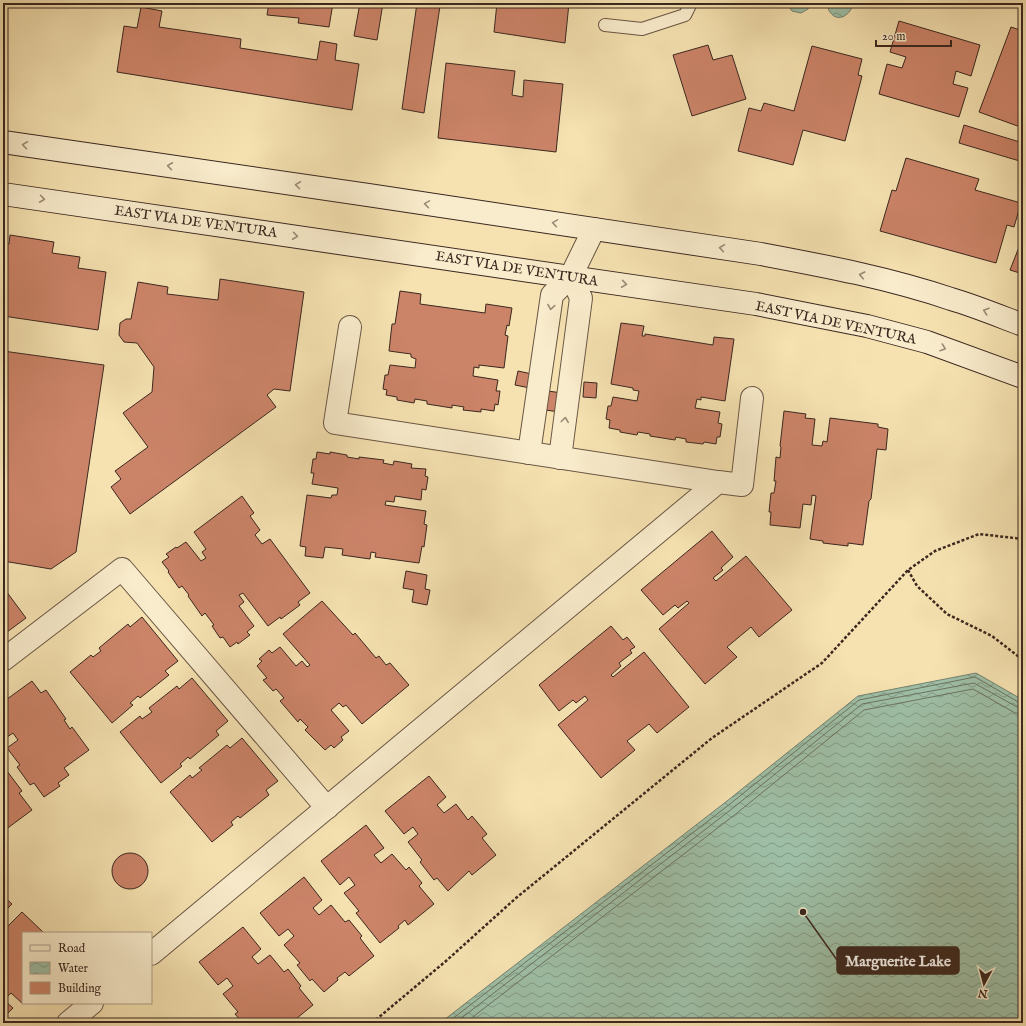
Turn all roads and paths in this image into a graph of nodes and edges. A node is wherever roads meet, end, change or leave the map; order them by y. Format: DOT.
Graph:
graph roads {
  1 [pos="691,3"];
  2 [pos="605,25"];
  3 [pos="3,142"];
  4 [pos="3,194"];
  5 [pos="594,229"];
  6 [pos="571,276"];
  7 [pos="1023,325"];
  8 [pos="350,327"];
  9 [pos="1023,377"];
  10 [pos="752,398"];
  11 [pos="529,453"];
  12 [pos="560,458"];
  13 [pos="718,482"];
  14 [pos="1023,539"];
  15 [pos="908,570"];
  16 [pos="3,660"];
  17 [pos="1023,660"];
  18 [pos="327,808"];
  19 [pos="152,953"];
  20 [pos="91,1004"];
  21 [pos="68,1023"];
  22 [pos="372,1023"];
  1 -- 2 [label="lane"];
  5 -- 3 [label="street, one-way"];
  4 -- 6 [label="street, EAST VIA DE VENTURA, one-way"];
  5 -- 6 [label="street"];
  7 -- 5 [label="street, one-way"];
  6 -- 9 [label="street, EAST VIA DE VENTURA, one-way"];
  6 -- 11 [label="street, one-way"];
  12 -- 6 [label="street, one-way"];
  8 -- 11 [label="street"];
  10 -- 13 [label="street"];
  11 -- 12 [label="street"];
  12 -- 13 [label="street"];
  13 -- 18 [label="street"];
  14 -- 15 [label="path"];
  15 -- 17 [label="path"];
  15 -- 22 [label="path"];
  16 -- 18 [label="street"];
  18 -- 19 [label="street"];
  20 -- 21 [label="street"];
}
